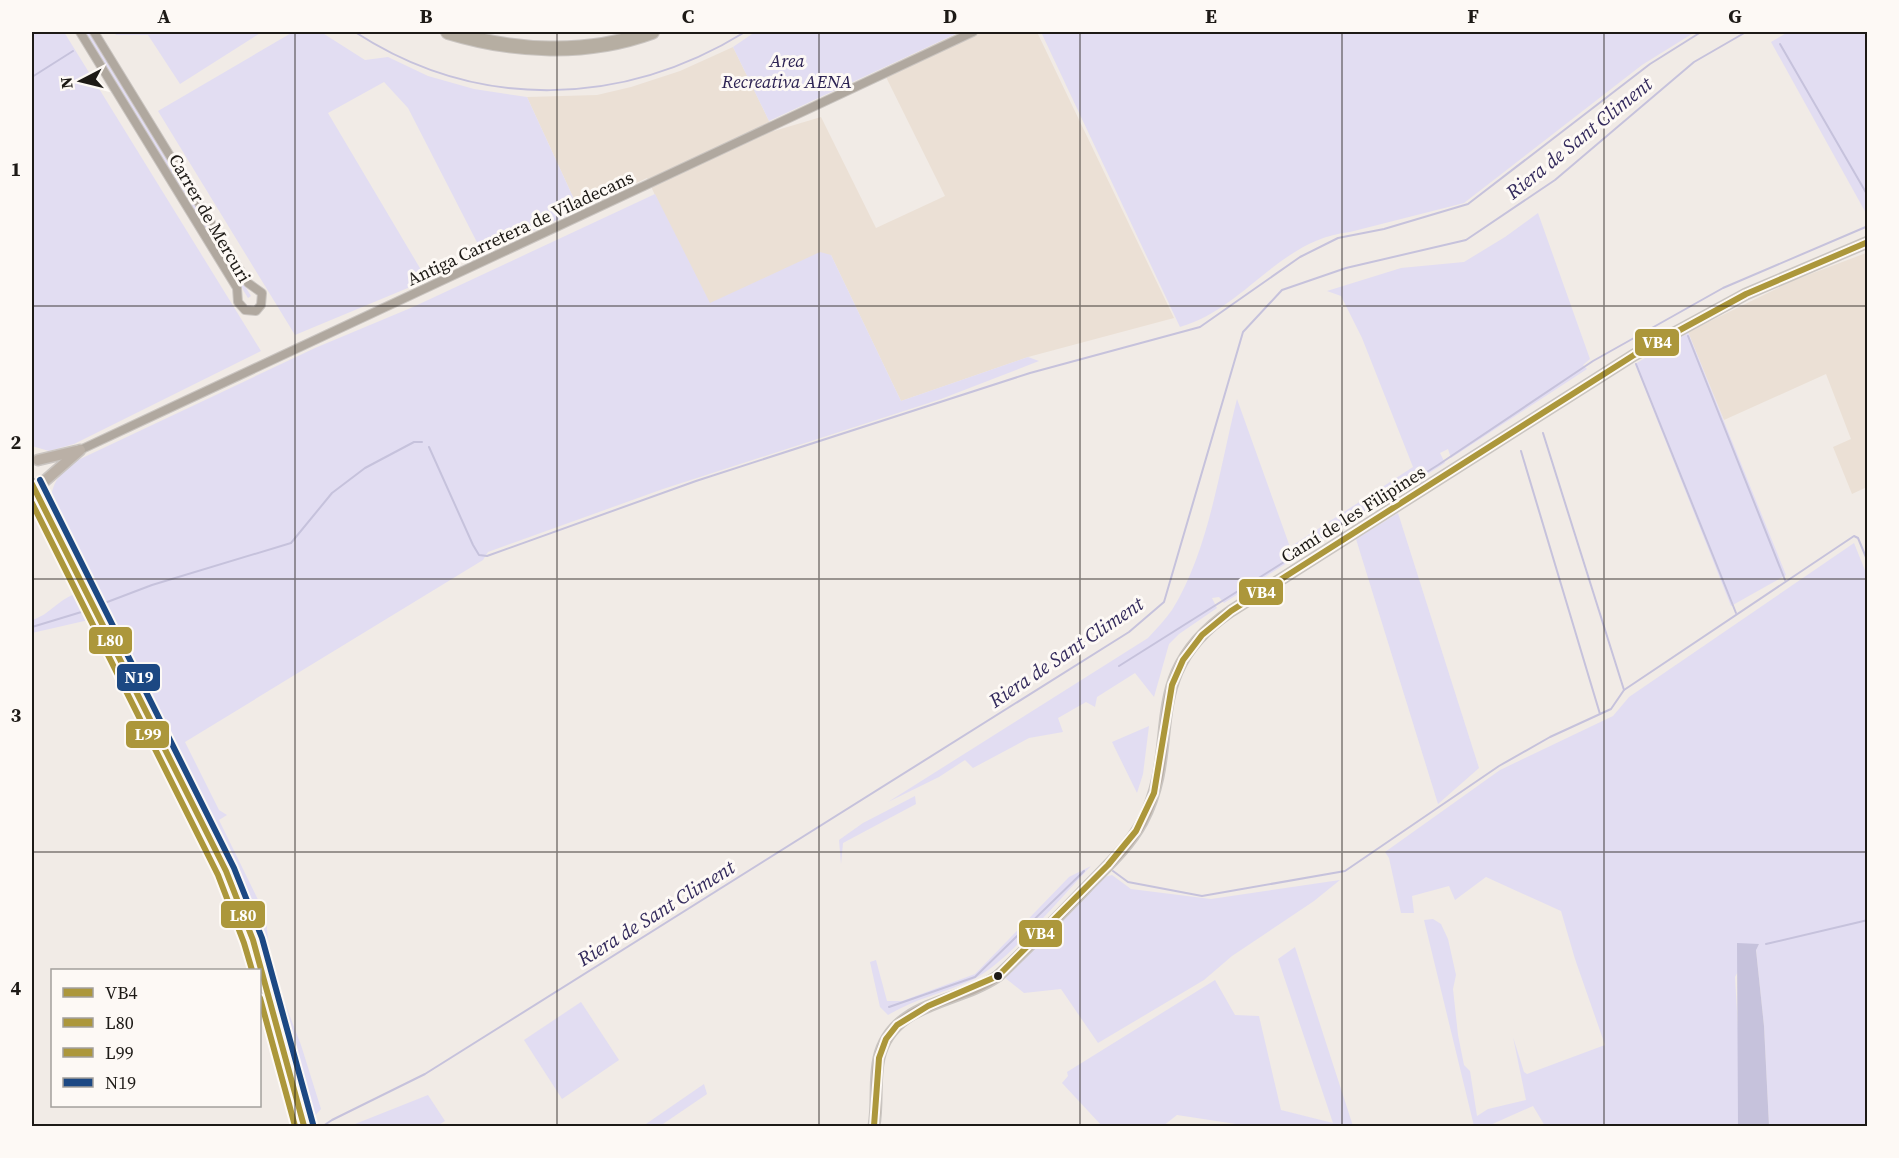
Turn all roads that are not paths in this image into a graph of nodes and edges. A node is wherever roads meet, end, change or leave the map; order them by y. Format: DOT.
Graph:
graph roads {
  1 [pos="80,32"];
  2 [pos="94,32"];
  3 [pos="448,32"];
  4 [pos="652,32"];
  5 [pos="973,32"];
  6 [pos="1868,242"];
  7 [pos="80,450"];
  8 [pos="33,458"];
  9 [pos="45,480"];
  10 [pos="34,494"];
  11 [pos="303,1121"];
  12 [pos="874,1126"];
  1 -- 2 [label="street, Carrer de Mercuri"];
  3 -- 4 [label="highway"];
  5 -- 7 [label="street, Antiga Carretera de Viladecans"];
  6 -- 12 [label="main road, Camí de les Filipines"];
  7 -- 8 [label="main road"];
  7 -- 9 [label="main road"];
  8 -- 9 [label="main road"];
  9 -- 10 [label="main road"];
  10 -- 11 [label="main road"];
}
